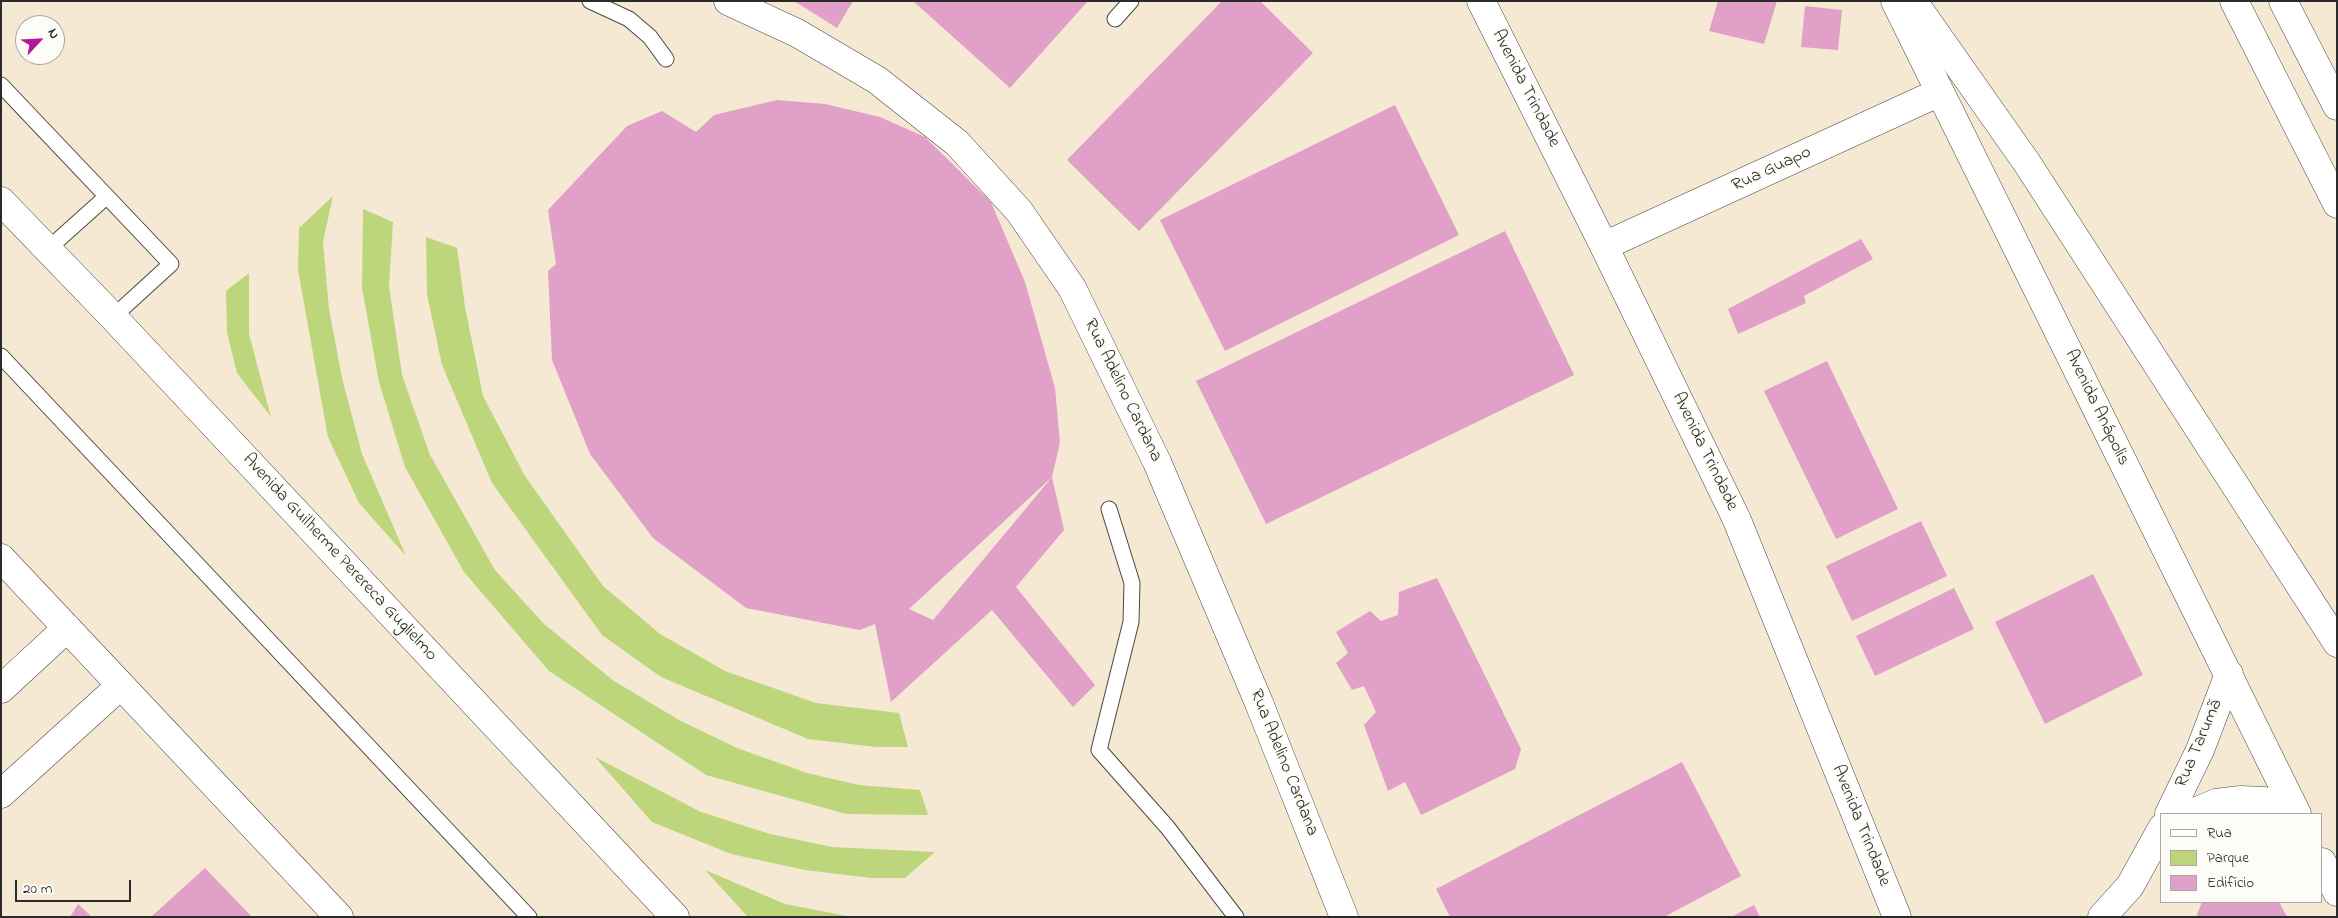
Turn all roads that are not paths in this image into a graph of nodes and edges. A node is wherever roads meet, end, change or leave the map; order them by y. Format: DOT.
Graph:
graph roads {
  1 [pos="590,1"];
  2 [pos="728,1"];
  3 [pos="1131,1"];
  4 [pos="1481,1"];
  5 [pos="1895,1"];
  6 [pos="1913,1"];
  7 [pos="2234,1"];
  8 [pos="2283,1"];
  9 [pos="1115,19"];
  10 [pos="666,59"];
  11 [pos="1,85"];
  12 [pos="1940,92"];
  13 [pos="2337,106"];
  14 [pos="106,197"];
  15 [pos="1,201"];
  16 [pos="2337,204"];
  17 [pos="1604,246"];
  18 [pos="48,249"];
  19 [pos="113,317"];
  20 [pos="1,356"];
  21 [pos="1108,509"];
  22 [pos="1,558"];
  23 [pos="67,628"];
  24 [pos="2337,643"];
  25 [pos="2229,674"];
  26 [pos="120,686"];
  27 [pos="1,689"];
  28 [pos="1,794"];
  29 [pos="2169,813"];
  30 [pos="2192,813"];
  31 [pos="2286,813"];
  32 [pos="2297,813"];
  33 [pos="2160,832"];
  34 [pos="2323,864"];
  35 [pos="2337,892"];
  36 [pos="339,917"];
  37 [pos="529,917"];
  38 [pos="675,917"];
  39 [pos="1236,917"];
  40 [pos="1344,917"];
  41 [pos="1897,917"];
  42 [pos="2102,917"];
  1 -- 10 [label="lane"];
  2 -- 40 [label="main road, Rua Adelino Cardana"];
  3 -- 9 [label="lane"];
  4 -- 17 [label="main road, Avenida Trindade"];
  5 -- 12 [label="main road, Avenida Anápolis"];
  6 -- 24 [label="main road"];
  7 -- 16 [label="main road"];
  8 -- 13 [label="main road"];
  11 -- 14 [label="lane"];
  12 -- 17 [label="main road, Rua Guapo"];
  12 -- 25 [label="main road, Avenida Anápolis"];
  14 -- 18 [label="lane"];
  14 -- 19 [label="lane"];
  15 -- 18 [label="main road, Avenida Guilherme Perereca Guglielmo"];
  17 -- 41 [label="main road, Avenida Trindade"];
  18 -- 19 [label="main road, Avenida Guilherme Perereca Guglielmo"];
  19 -- 38 [label="main road, Avenida Guilherme Perereca Guglielmo"];
  20 -- 37 [label="lane"];
  21 -- 39 [label="lane"];
  22 -- 23 [label="main road"];
  23 -- 26 [label="main road"];
  23 -- 27 [label="main road"];
  25 -- 29 [label="main road, Rua Tarumã"];
  25 -- 32 [label="main road, Avenida Anápolis"];
  26 -- 28 [label="main road"];
  26 -- 36 [label="main road"];
  30 -- 31 [label="main road, Rua Tarumã"];
  33 -- 42 [label="main road"];
  34 -- 35 [label="main road"];
}
